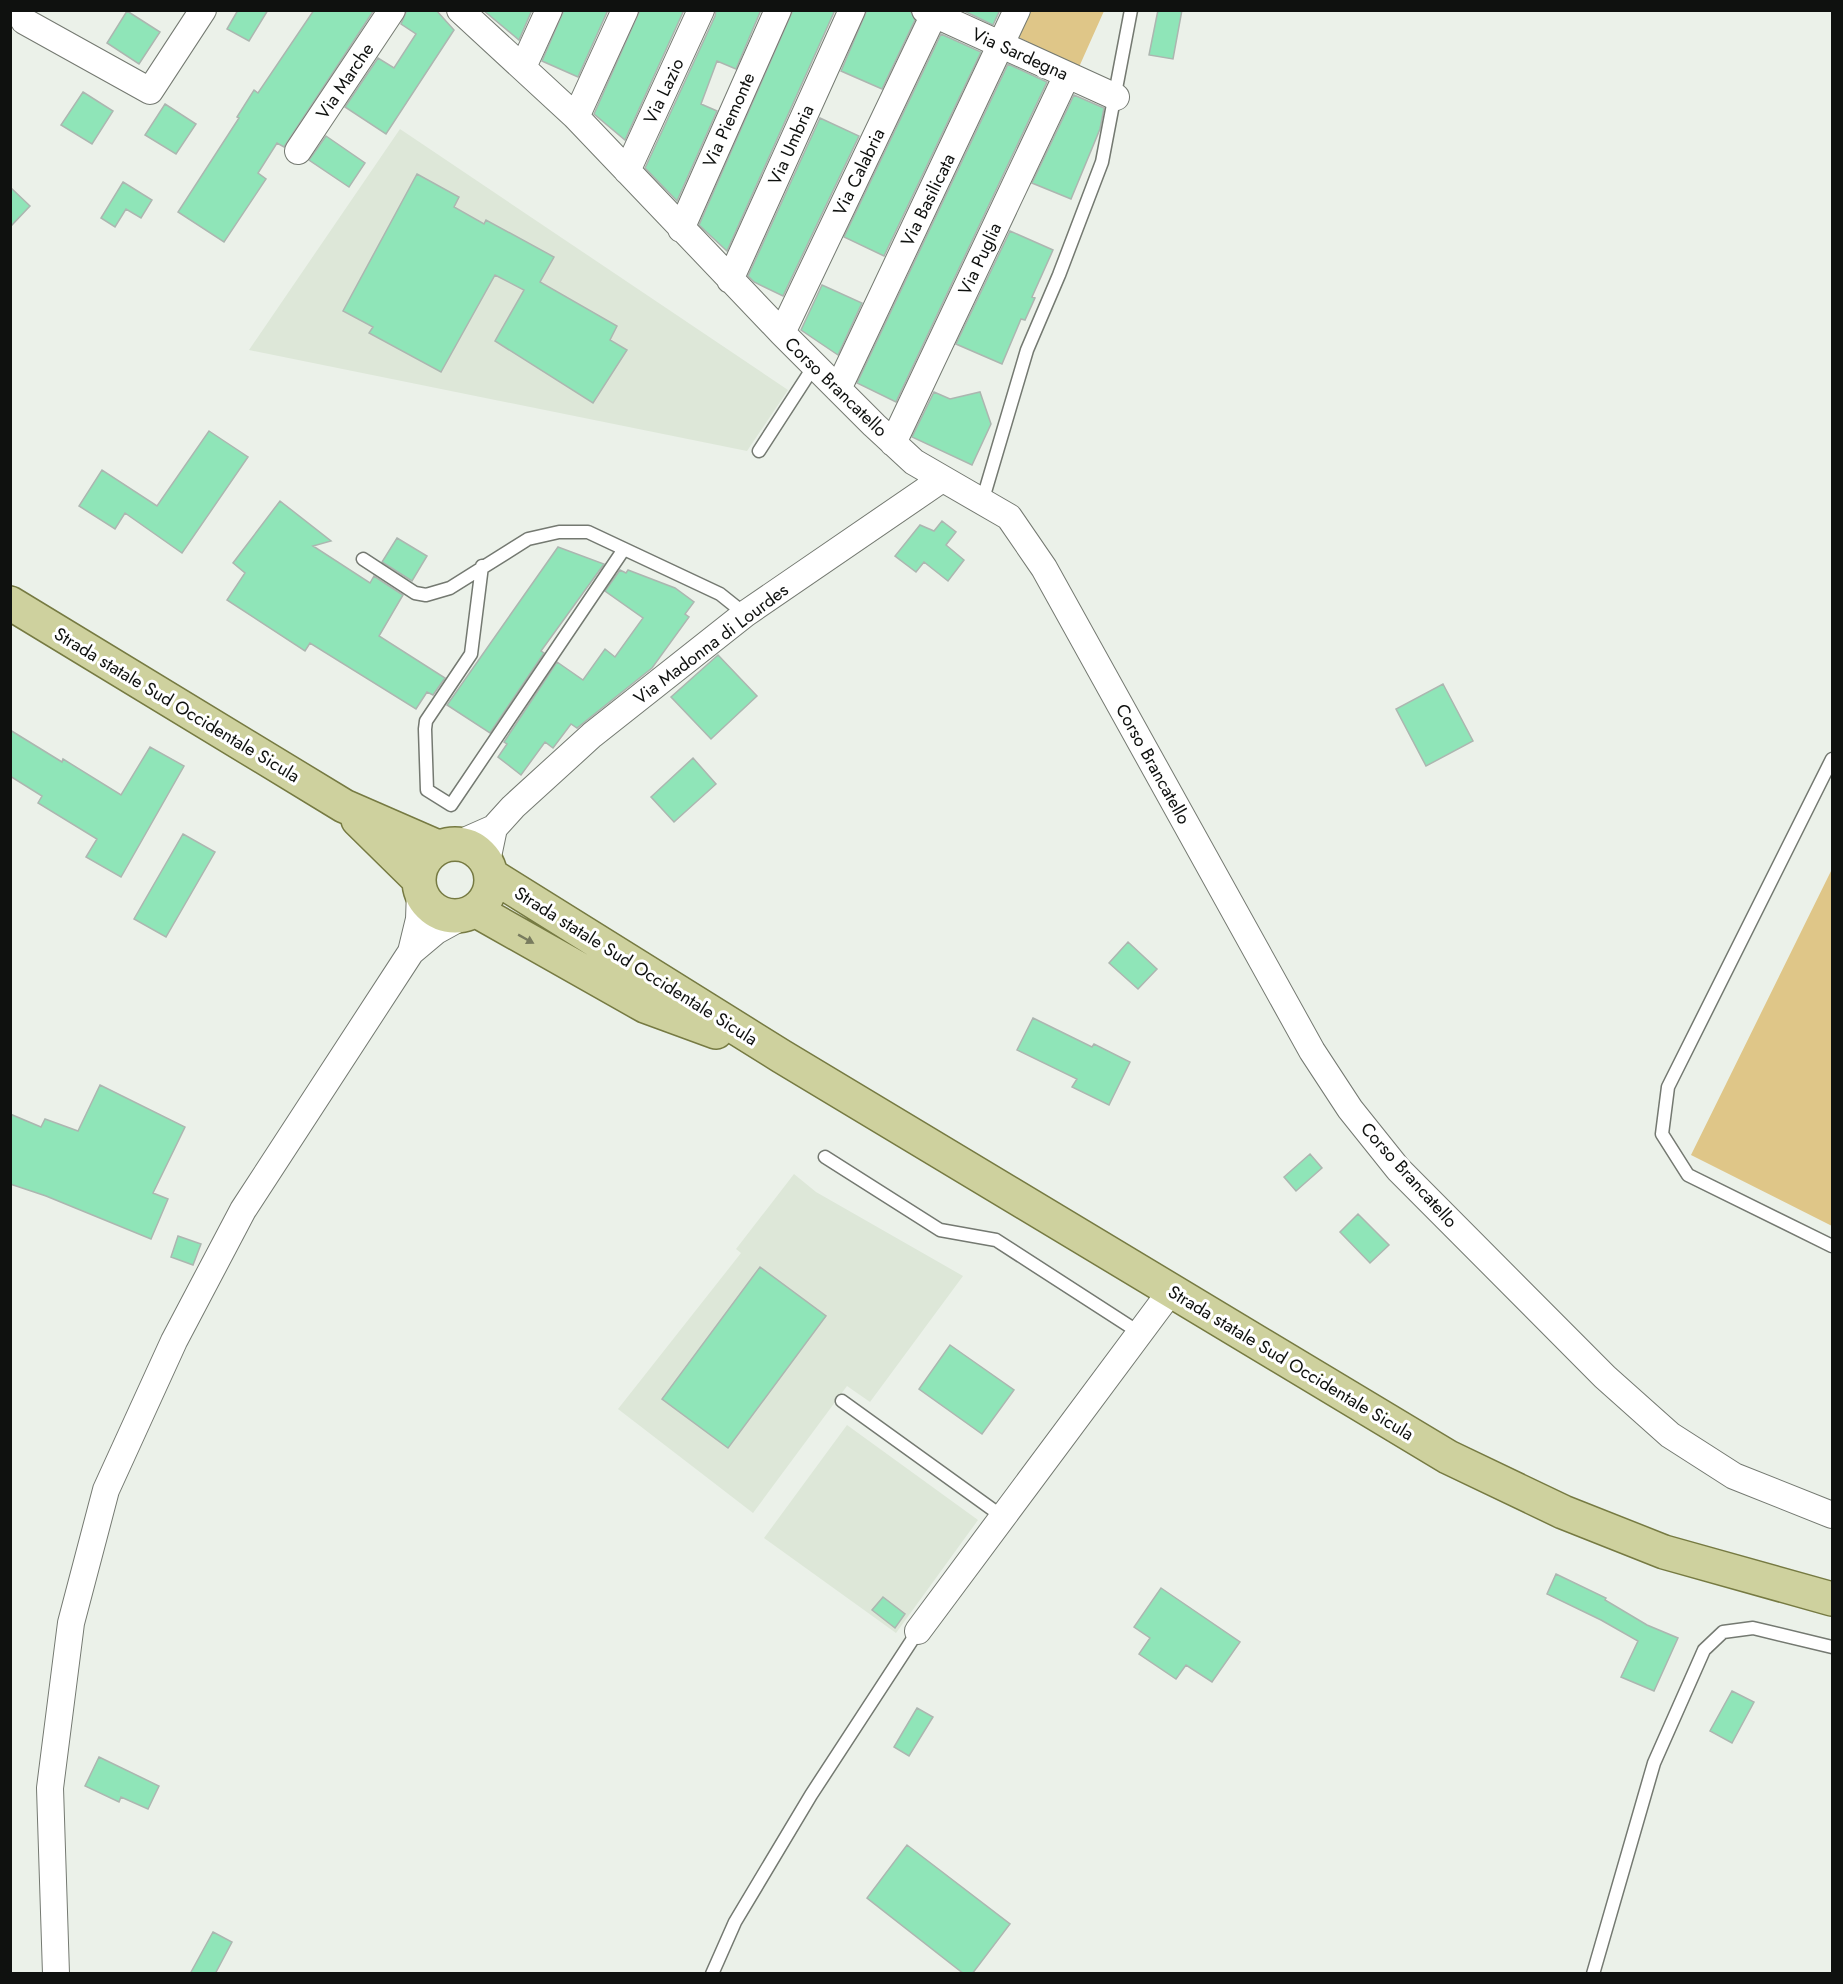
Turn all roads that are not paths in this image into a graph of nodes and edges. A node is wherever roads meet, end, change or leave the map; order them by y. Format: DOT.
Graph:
graph roads {
  1 [pos="19,10"];
  2 [pos="203,10"];
  3 [pos="392,10"];
  4 [pos="549,10"];
  5 [pos="625,10"];
  6 [pos="701,10"];
  7 [pos="778,10"];
  8 [pos="852,10"];
  9 [pos="1017,10"];
  10 [pos="1131,10"];
  11 [pos="932,12"];
  12 [pos="465,13"];
  13 [pos="1002,45"];
  14 [pos="523,67"];
  15 [pos="1067,75"];
  16 [pos="1116,97"];
  17 [pos="576,117"];
  18 [pos="298,151"];
  19 [pos="627,171"];
  20 [pos="681,229"];
  21 [pos="730,279"];
  22 [pos="782,333"];
  23 [pos="814,366"];
  24 [pos="838,389"];
  25 [pos="893,443"];
  26 [pos="759,451"];
  27 [pos="942,479"];
  28 [pos="982,502"];
  29 [pos="624,549"];
  30 [pos="363,559"];
  31 [pos="482,566"];
  32 [pos="10,603"];
  33 [pos="745,614"];
  34 [pos="1833,759"];
  35 [pos="344,806"];
  36 [pos="494,828"];
  37 [pos="449,845"];
  38 [pos="489,868"];
  39 [pos="419,886"];
  40 [pos="471,912"];
  41 [pos="411,952"];
  42 [pos="781,1056"];
  43 [pos="825,1157"];
  44 [pos="1833,1246"];
  45 [pos="1171,1291"];
  46 [pos="1140,1333"];
  47 [pos="842,1401"];
  48 [pos="1833,1515"];
  49 [pos="1003,1516"];
  50 [pos="1833,1599"];
  51 [pos="918,1631"];
  52 [pos="1833,1647"];
  53 [pos="56,1974"];
  54 [pos="712,1974"];
  55 [pos="1593,1974"];
  1 -- 2 [label="street"];
  3 -- 18 [label="street, Via Marche"];
  4 -- 14 [label="street"];
  5 -- 17 [label="street"];
  6 -- 19 [label="street, Via Lazio"];
  7 -- 20 [label="street, Via Piemonte"];
  8 -- 21 [label="street, Via Umbria"];
  9 -- 13 [label="street, Via Basilicata"];
  10 -- 16 [label="lane"];
  11 -- 13 [label="street, Via Sardegna"];
  11 -- 22 [label="street, Via Calabria"];
  12 -- 14 [label="street, Corso Brancatello"];
  13 -- 15 [label="street, Via Sardegna"];
  13 -- 24 [label="street, Via Basilicata"];
  14 -- 17 [label="street, Corso Brancatello"];
  15 -- 16 [label="street, Via Sardegna"];
  15 -- 25 [label="street, Via Puglia"];
  16 -- 28 [label="lane"];
  17 -- 19 [label="street, Corso Brancatello"];
  19 -- 20 [label="street, Corso Brancatello"];
  20 -- 21 [label="street, Corso Brancatello"];
  21 -- 22 [label="street, Corso Brancatello"];
  22 -- 23 [label="street, Corso Brancatello"];
  23 -- 24 [label="street, Corso Brancatello"];
  23 -- 26 [label="lane"];
  24 -- 25 [label="street, Corso Brancatello"];
  25 -- 27 [label="street, Corso Brancatello"];
  27 -- 28 [label="street, Corso Brancatello"];
  27 -- 33 [label="street, Via Madonna di Lourdes"];
  28 -- 48 [label="street, Corso Brancatello"];
  29 -- 31 [label="lane"];
  29 -- 31 [label="lane"];
  29 -- 33 [label="lane"];
  30 -- 31 [label="lane"];
  32 -- 35 [label="main road, Strada statale Sud Occidentale Sicula"];
  33 -- 36 [label="street, Via Madonna di Lourdes"];
  34 -- 44 [label="lane"];
  35 -- 37 [label="main road, Strada statale Sud Occidentale Sicula"];
  35 -- 39 [label="main road, Strada statale Sud Occidentale Sicula"];
  36 -- 37 [label="street, Via Madonna di Lourdes"];
  36 -- 38 [label="street"];
  37 -- 38 [label="main road, Strada statale Sud Occidentale Sicula"];
  37 -- 39 [label="main road"];
  38 -- 40 [label="main road, Strada statale Sud Occidentale Sicula"];
  38 -- 42 [label="main road, Strada statale Sud Occidentale Sicula"];
  39 -- 40 [label="main road, Strada statale Sud Occidentale Sicula"];
  39 -- 41 [label="street"];
  40 -- 41 [label="street"];
  40 -- 42 [label="main road, Strada statale Sud Occidentale Sicula, one-way"];
  41 -- 53 [label="street"];
  42 -- 45 [label="main road, Strada statale Sud Occidentale Sicula"];
  43 -- 46 [label="lane"];
  45 -- 46 [label="street"];
  45 -- 50 [label="main road, Strada statale Sud Occidentale Sicula"];
  46 -- 49 [label="street"];
  47 -- 49 [label="lane"];
  49 -- 51 [label="street"];
  51 -- 54 [label="lane"];
  52 -- 55 [label="lane"];
}
